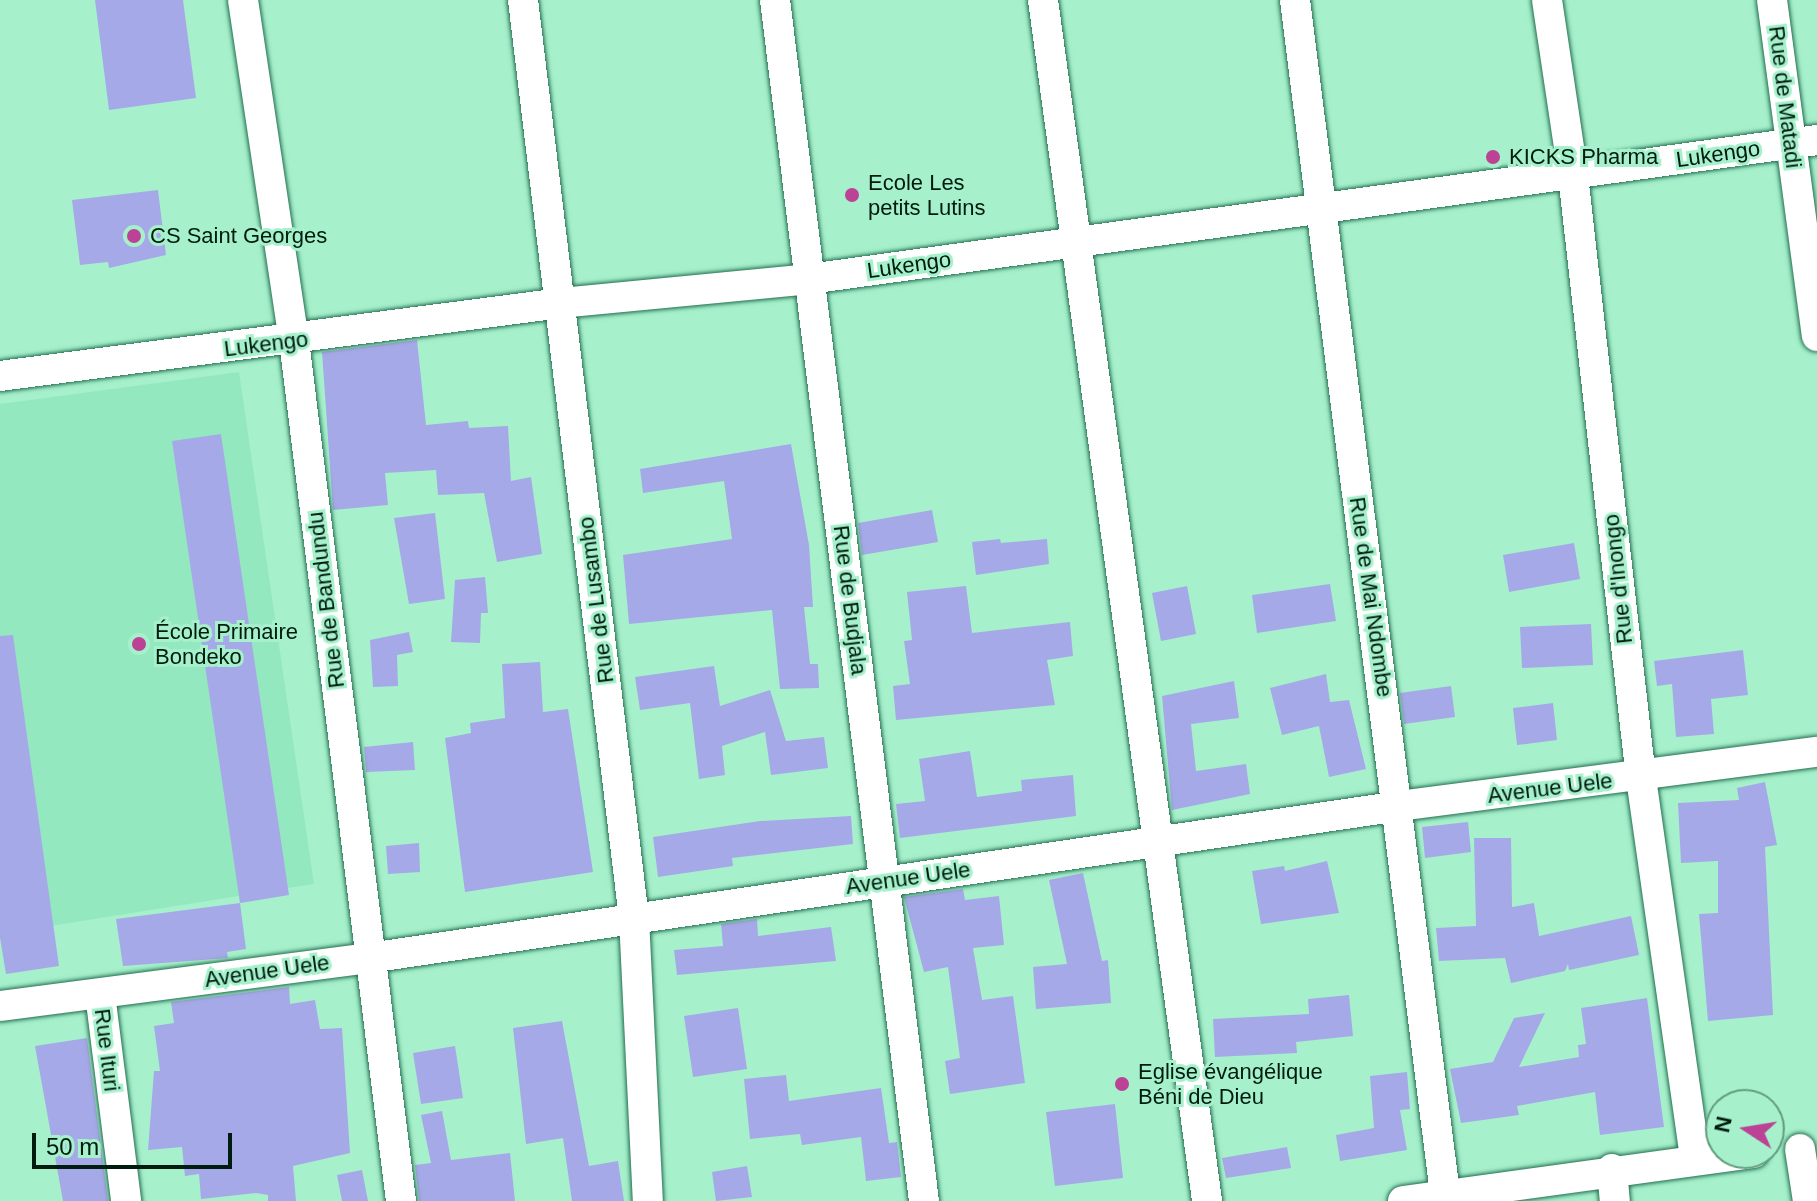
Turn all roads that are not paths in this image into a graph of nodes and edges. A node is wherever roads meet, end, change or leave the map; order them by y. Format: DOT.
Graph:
graph roads {
  1 [pos="243,0"];
  2 [pos="523,0"];
  3 [pos="775,0"];
  4 [pos="1043,0"];
  5 [pos="1295,0"];
  6 [pos="1547,0"];
  7 [pos="1772,0"];
  8 [pos="1804,142"];
  9 [pos="1573,175"];
  10 [pos="1317,206"];
  11 [pos="1080,240"];
  12 [pos="809,279"];
  13 [pos="561,303"];
  14 [pos="1817,336"];
  15 [pos="294,341"];
  16 [pos="0,376"];
  17 [pos="1817,752"];
  18 [pos="1641,778"];
  19 [pos="1399,806"];
  20 [pos="1160,843"];
  21 [pos="885,881"];
  22 [pos="634,918"];
  23 [pos="369,958"];
  24 [pos="100,994"];
  25 [pos="0,1006"];
  26 [pos="1809,1148"];
  27 [pos="1785,1150"];
  28 [pos="1705,1157"];
  29 [pos="1695,1158"];
  30 [pos="1612,1169"];
  31 [pos="1445,1194"];
  32 [pos="126,1201"];
  33 [pos="401,1201"];
  34 [pos="648,1201"];
  35 [pos="924,1201"];
  36 [pos="1207,1201"];
  37 [pos="1403,1201"];
  38 [pos="1615,1201"];
  39 [pos="1808,1201"];
  1 -- 15 [label="street, Rue de Bandundu"];
  2 -- 13 [label="street, Rue de Lusambo"];
  3 -- 12 [label="street, Rue de Budjala"];
  4 -- 11 [label="street"];
  5 -- 10 [label="street, Rue de Mai Ndombe"];
  6 -- 9 [label="street, Rue d'Inongo"];
  7 -- 8 [label="street, Rue de Matadi"];
  8 -- 9 [label="street, Lukengo"];
  8 -- 14 [label="street, Rue de Matadi"];
  9 -- 10 [label="street, Lukengo"];
  9 -- 18 [label="street, Rue d'Inongo"];
  10 -- 11 [label="street, Lukengo"];
  10 -- 19 [label="street, Rue de Mai Ndombe"];
  11 -- 12 [label="street, Lukengo"];
  11 -- 20 [label="street"];
  12 -- 13 [label="street, Lukengo"];
  12 -- 21 [label="street, Rue de Budjala"];
  13 -- 15 [label="street, Lukengo"];
  13 -- 22 [label="street, Rue de Lusambo"];
  15 -- 16 [label="street, Lukengo"];
  15 -- 23 [label="street, Rue de Bandundu"];
  17 -- 18 [label="street, Avenue Uele"];
  18 -- 19 [label="street, Avenue Uele"];
  18 -- 29 [label="street, Rue d'Inongo"];
  19 -- 20 [label="street, Avenue Uele"];
  19 -- 31 [label="street, Rue de Mai Ndombe"];
  20 -- 21 [label="street, Avenue Uele"];
  20 -- 36 [label="street"];
  21 -- 22 [label="street, Avenue Uele"];
  21 -- 35 [label="street, Rue de Budjala"];
  22 -- 23 [label="street, Avenue Uele"];
  22 -- 34 [label="street, Rue de Lusambo"];
  23 -- 24 [label="street, Avenue Uele"];
  23 -- 33 [label="street, Rue de Bandundu"];
  24 -- 25 [label="street, Avenue Uele"];
  24 -- 32 [label="street, Rue Ituri"];
  26 -- 27 [label="street"];
  26 -- 39 [label="street"];
  28 -- 29 [label="street"];
  29 -- 30 [label="street"];
  30 -- 31 [label="street"];
  30 -- 38 [label="street"];
  31 -- 37 [label="street"];
}
